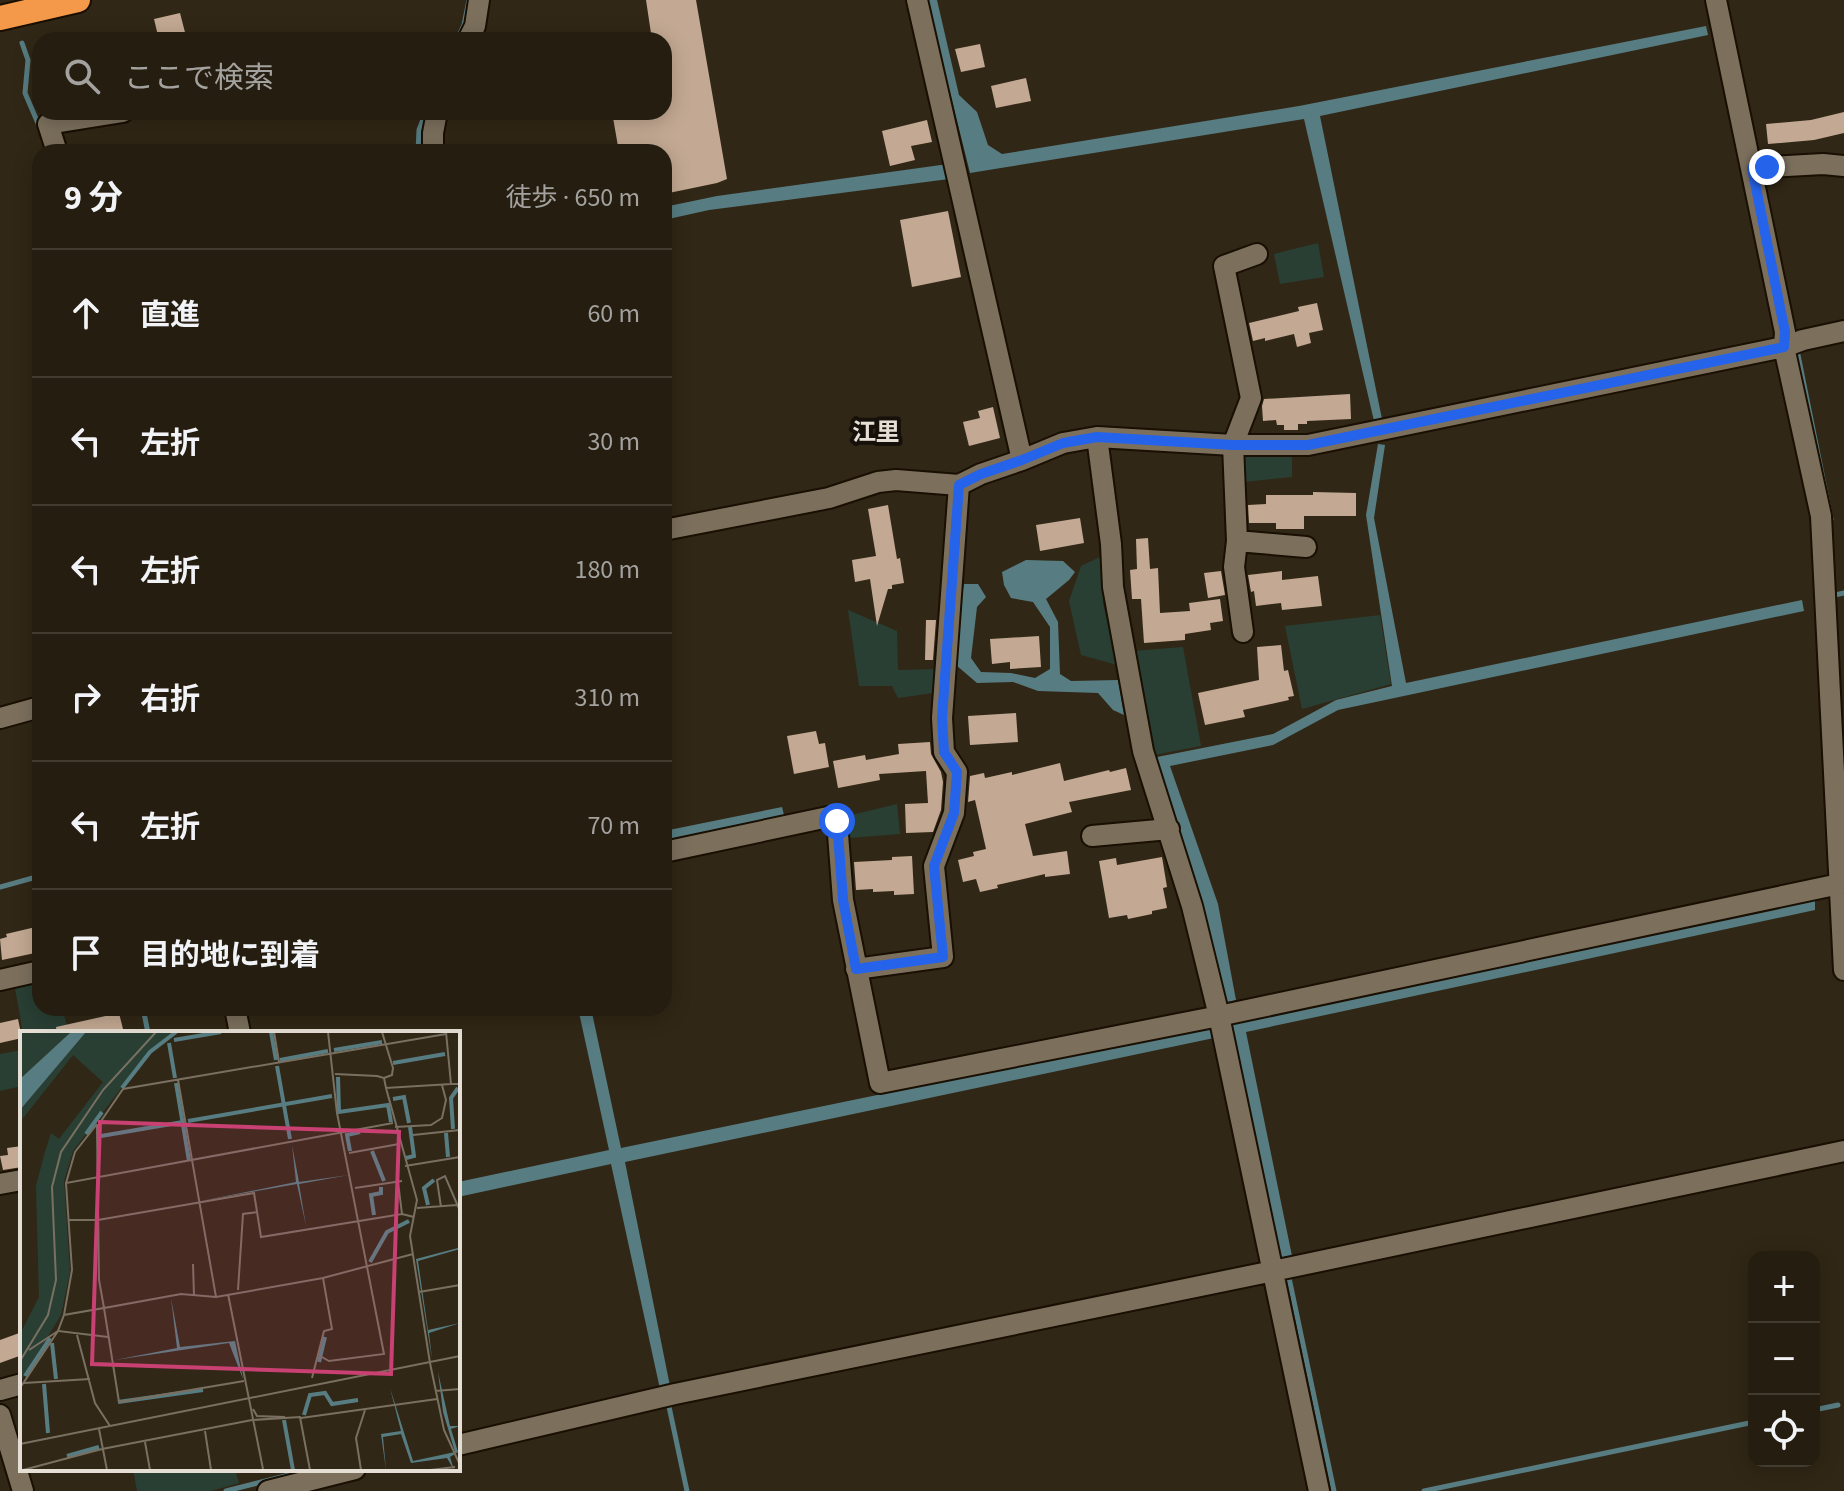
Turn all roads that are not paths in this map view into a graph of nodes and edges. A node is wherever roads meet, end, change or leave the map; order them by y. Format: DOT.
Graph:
graph roads {
  1 [pos="78,0"];
  2 [pos="479,0"];
  3 [pos="917,0"];
  4 [pos="1716,0"];
  5 [pos="0,18"];
  6 [pos="472,32"];
  7 [pos="73,120"];
  8 [pos="435,120"];
  9 [pos="54,144"];
  10 [pos="433,144"];
  11 [pos="1844,166"];
  12 [pos="1759,168"];
  13 [pos="1257,254"];
  14 [pos="1844,331"];
  15 [pos="1784,347"];
  16 [pos="1097,437"];
  17 [pos="1233,445"];
  18 [pos="1022,460"];
  19 [pos="959,485"];
  20 [pos="672,528"];
  21 [pos="1237,541"];
  22 [pos="1306,547"];
  23 [pos="1243,632"];
  24 [pos="32,709"];
  25 [pos="0,718"];
  26 [pos="1169,829"];
  27 [pos="1092,836"];
  28 [pos="672,850"];
  29 [pos="1842,883"];
  30 [pos="856,969"];
  31 [pos="1844,970"];
  32 [pos="32,973"];
  33 [pos="0,980"];
  34 [pos="1228,1014"];
  35 [pos="1844,1151"];
  36 [pos="20,1180"];
  37 [pos="0,1184"];
  38 [pos="1273,1271"];
  39 [pos="20,1385"];
  40 [pos="0,1390"];
  41 [pos="8,1417"];
  42 [pos="460,1445"];
  43 [pos="344,1475"];
  44 [pos="23,1491"];
  45 [pos="268,1491"];
  46 [pos="1319,1491"];
  1 -- 5 [label="highway"];
  2 -- 6 [label="street"];
  3 -- 18 [label="street"];
  4 -- 12 [label="street"];
  7 -- 9 [label="street"];
  8 -- 10 [label="street"];
  11 -- 12 [label="street"];
  12 -- 15 [label="street"];
  13 -- 17 [label="street"];
  14 -- 15 [label="street"];
  15 -- 17 [label="street"];
  15 -- 29 [label="street"];
  16 -- 17 [label="street"];
  16 -- 18 [label="street"];
  16 -- 26 [label="street"];
  17 -- 21 [label="street"];
  18 -- 19 [label="street"];
  19 -- 20 [label="street"];
  19 -- 30 [label="street"];
  21 -- 22 [label="street"];
  21 -- 23 [label="street"];
  24 -- 25 [label="street"];
  26 -- 27 [label="street"];
  26 -- 34 [label="street"];
  28 -- 30 [label="street"];
  29 -- 31 [label="street"];
  29 -- 34 [label="street"];
  30 -- 34 [label="street"];
  32 -- 33 [label="street"];
  34 -- 38 [label="street"];
  35 -- 38 [label="street"];
  36 -- 37 [label="street"];
  38 -- 42 [label="street"];
  38 -- 46 [label="street"];
  39 -- 40 [label="street"];
  41 -- 44 [label="street"];
  43 -- 45 [label="street"];
}
